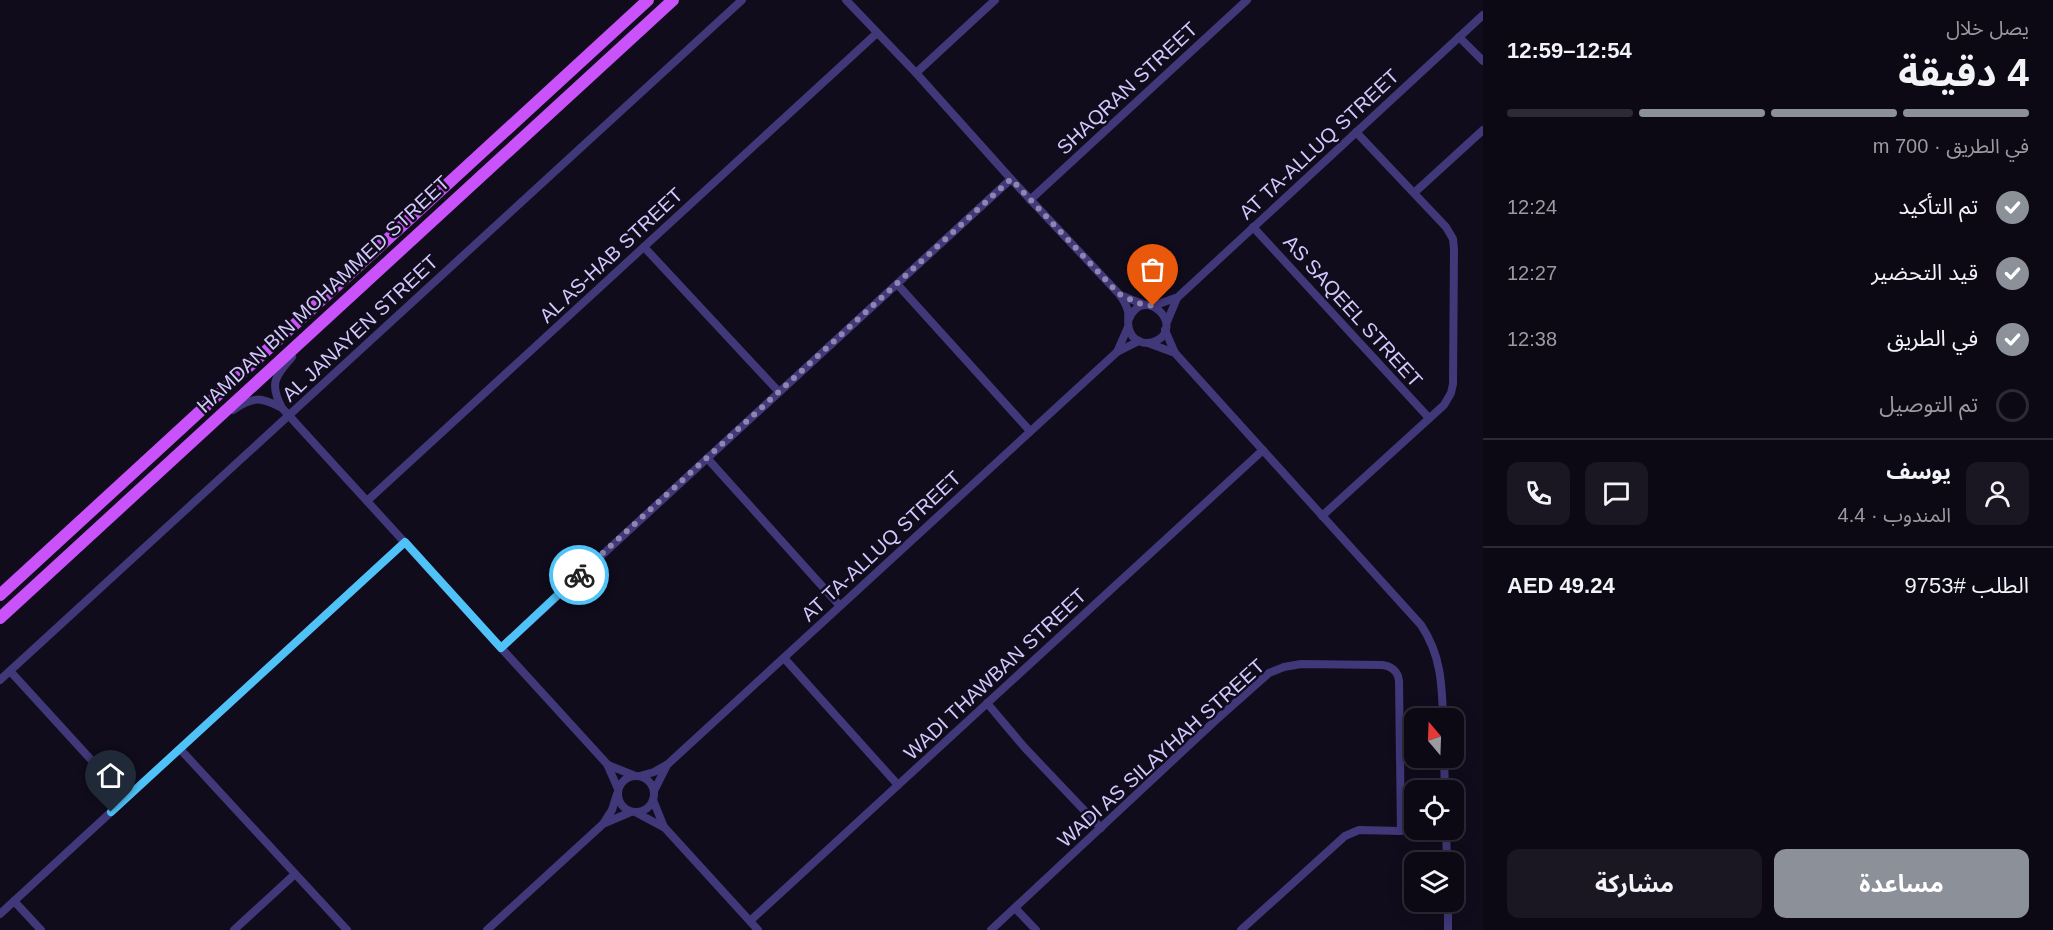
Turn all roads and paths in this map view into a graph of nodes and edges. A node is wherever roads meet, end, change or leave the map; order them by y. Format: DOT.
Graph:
graph roads {
  1 [pos="648,0"];
  2 [pos="673,0"];
  3 [pos="742,0"];
  4 [pos="846,0"];
  5 [pos="995,0"];
  6 [pos="1247,0"];
  7 [pos="1483,15"];
  8 [pos="877,33"];
  9 [pos="1460,37"];
  10 [pos="1483,61"];
  11 [pos="916,73"];
  12 [pos="1483,130"];
  13 [pos="1356,132"];
  14 [pos="1011,179"];
  15 [pos="1414,194"];
  16 [pos="1030,200"];
  17 [pos="1253,227"];
  18 [pos="644,247"];
  19 [pos="897,284"];
  20 [pos="1119,294"];
  21 [pos="1178,297"];
  22 [pos="1149,305"];
  23 [pos="1129,322"];
  24 [pos="1166,327"];
  25 [pos="307,336"];
  26 [pos="1139,341"];
  27 [pos="1148,343"];
  28 [pos="1117,352"];
  29 [pos="1175,353"];
  30 [pos="779,393"];
  31 [pos="282,408"];
  32 [pos="289,416"];
  33 [pos="1429,418"];
  34 [pos="1030,431"];
  35 [pos="203,432"];
  36 [pos="1263,450"];
  37 [pos="707,458"];
  38 [pos="367,501"];
  39 [pos="1322,516"];
  40 [pos="405,542"];
  41 [pos="0,595"];
  42 [pos="840,606"];
  43 [pos="0,618"];
  44 [pos="501,648"];
  45 [pos="784,657"];
  46 [pos="10,671"];
  47 [pos="0,680"];
  48 [pos="987,703"];
  49 [pos="1442,708"];
  50 [pos="180,749"];
  51 [pos="1401,759"];
  52 [pos="1404,759"];
  53 [pos="607,764"];
  54 [pos="668,764"];
  55 [pos="638,776"];
  56 [pos="898,785"];
  57 [pos="654,791"];
  58 [pos="618,792"];
  59 [pos="126,798"];
  60 [pos="653,800"];
  61 [pos="634,812"];
  62 [pos="603,824"];
  63 [pos="665,828"];
  64 [pos="1101,828"];
  65 [pos="295,874"];
  66 [pos="14,901"];
  67 [pos="1015,908"];
  68 [pos="1448,912"];
  69 [pos="0,914"];
  70 [pos="750,921"];
  71 [pos="41,930"];
  72 [pos="234,930"];
  73 [pos="347,930"];
  74 [pos="488,930"];
  75 [pos="758,930"];
  76 [pos="991,930"];
  77 [pos="1036,930"];
  78 [pos="1241,930"];
  79 [pos="1448,930"];
  1 -- 41 [label="main road, HAMDAN BIN MOHAMMED STREET"];
  2 -- 25 [label="main road, HAMDAN BIN MOHAMMED STREET"];
  3 -- 32 [label="street, AL JANAYEN STREET"];
  4 -- 8 [label="street"];
  5 -- 11 [label="street"];
  6 -- 16 [label="street, SHAQRAN STREET"];
  7 -- 9 [label="street, AT TA-ALLUQ STREET"];
  8 -- 11 [label="street"];
  8 -- 18 [label="street, AL AS-HAB STREET"];
  9 -- 10 [label="street"];
  9 -- 13 [label="street, AT TA-ALLUQ STREET"];
  11 -- 14 [label="street"];
  12 -- 15 [label="street"];
  13 -- 15 [label="street"];
  13 -- 17 [label="street, AT TA-ALLUQ STREET"];
  14 -- 16 [label="street"];
  14 -- 19 [label="street"];
  15 -- 33 [label="street"];
  16 -- 20 [label="street"];
  17 -- 21 [label="street, AT TA-ALLUQ STREET"];
  17 -- 33 [label="street, AS SAQEEL STREET"];
  18 -- 30 [label="street"];
  18 -- 38 [label="street, AL AS-HAB STREET"];
  19 -- 30 [label="street"];
  19 -- 34 [label="street"];
  20 -- 22 [label="street"];
  20 -- 23 [label="street"];
  21 -- 22 [label="street, AT TA-ALLUQ STREET"];
  21 -- 24 [label="street, AT TA-ALLUQ STREET"];
  22 -- 23 [label="street"];
  22 -- 24 [label="street"];
  23 -- 26 [label="street"];
  23 -- 28 [label="street, AT TA-ALLUQ STREET"];
  24 -- 27 [label="street"];
  24 -- 29 [label="street"];
  25 -- 31 [label="street"];
  25 -- 35 [label="main road, HAMDAN BIN MOHAMMED STREET"];
  26 -- 27 [label="street"];
  26 -- 28 [label="street, AT TA-ALLUQ STREET"];
  27 -- 29 [label="street"];
  28 -- 34 [label="street, AT TA-ALLUQ STREET"];
  29 -- 36 [label="street"];
  30 -- 37 [label="street"];
  31 -- 32 [label="street"];
  31 -- 35 [label="street"];
  32 -- 38 [label="street"];
  32 -- 46 [label="street, AL JANAYEN STREET"];
  33 -- 39 [label="street"];
  34 -- 42 [label="street, AT TA-ALLUQ STREET"];
  35 -- 43 [label="main road, HAMDAN BIN MOHAMMED STREET"];
  36 -- 39 [label="street"];
  36 -- 48 [label="street, WADI THAWBAN STREET"];
  37 -- 42 [label="street"];
  37 -- 44 [label="street"];
  38 -- 40 [label="street"];
  39 -- 49 [label="street"];
  40 -- 44 [label="street"];
  40 -- 50 [label="street"];
  42 -- 45 [label="street, AT TA-ALLUQ STREET"];
  44 -- 53 [label="street"];
  45 -- 54 [label="street, AT TA-ALLUQ STREET"];
  45 -- 56 [label="street"];
  46 -- 47 [label="street, AL JANAYEN STREET"];
  46 -- 59 [label="street"];
  48 -- 56 [label="street, WADI THAWBAN STREET"];
  48 -- 64 [label="street"];
  50 -- 59 [label="street"];
  50 -- 65 [label="street"];
  51 -- 52 [label="street"];
  51 -- 64 [label="street, WADI AS SILAYHAH STREET"];
  51 -- 78 [label="street, WADI AS SILAYHAH STREET"];
  53 -- 55 [label="street"];
  53 -- 58 [label="street"];
  54 -- 55 [label="street, AT TA-ALLUQ STREET"];
  54 -- 57 [label="street, AT TA-ALLUQ STREET"];
  55 -- 57 [label="street"];
  55 -- 58 [label="street"];
  56 -- 70 [label="street, WADI THAWBAN STREET"];
  57 -- 60 [label="street"];
  58 -- 61 [label="street"];
  58 -- 62 [label="street"];
  59 -- 66 [label="street"];
  60 -- 61 [label="street"];
  60 -- 63 [label="street"];
  61 -- 62 [label="street"];
  61 -- 63 [label="street"];
  62 -- 74 [label="street"];
  63 -- 70 [label="street"];
  64 -- 67 [label="street, WADI AS SILAYHAH STREET"];
  65 -- 72 [label="street"];
  65 -- 73 [label="street"];
  66 -- 69 [label="street"];
  66 -- 71 [label="street"];
  67 -- 76 [label="street, WADI AS SILAYHAH STREET"];
  67 -- 77 [label="street"];
  68 -- 79 [label="street"];
  70 -- 75 [label="street"];
}
